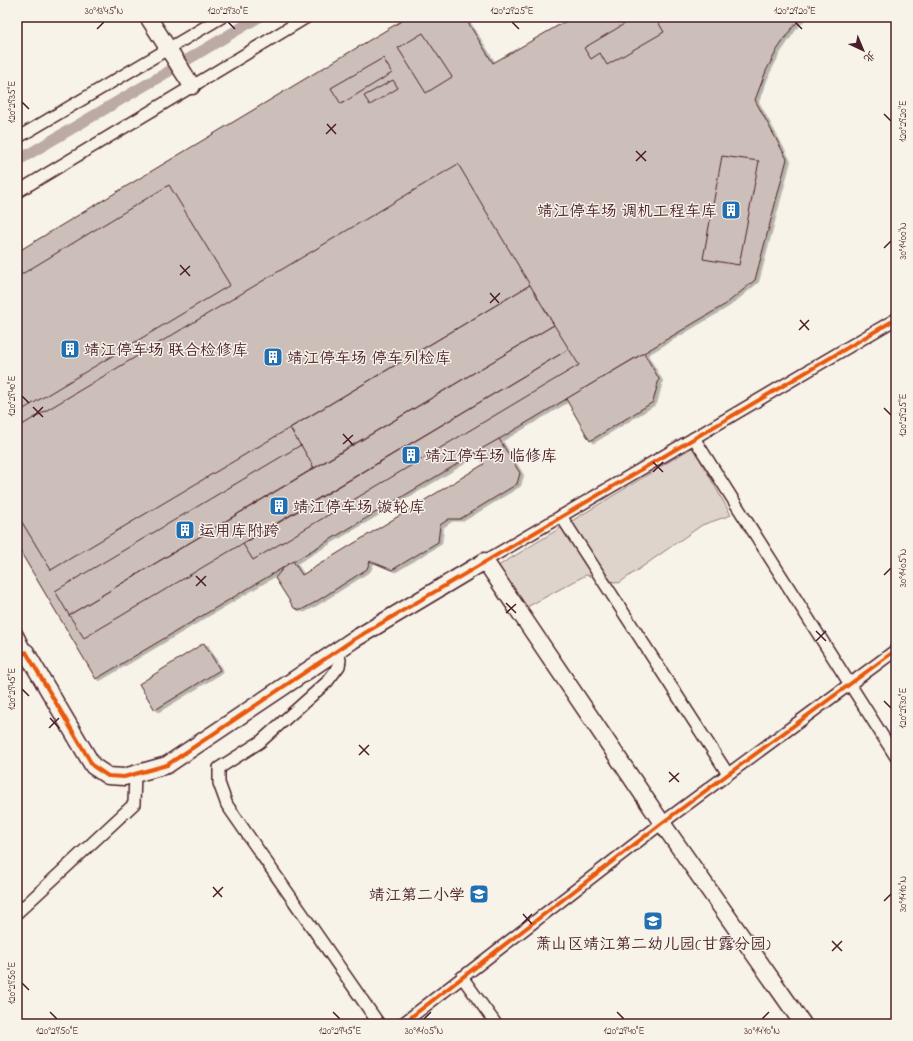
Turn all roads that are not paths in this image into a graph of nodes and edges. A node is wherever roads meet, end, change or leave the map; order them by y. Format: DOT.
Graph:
graph roads {
  1 [pos="148,17"];
  2 [pos="222,17"];
  3 [pos="307,17"];
  4 [pos="168,49"];
  5 [pos="192,86"];
  6 [pos="17,138"];
  7 [pos="17,192"];
  8 [pos="896,319"];
  9 [pos="694,438"];
  10 [pos="561,516"];
  11 [pos="485,561"];
  12 [pos="17,634"];
  13 [pos="896,650"];
  14 [pos="337,651"];
  15 [pos="22,656"];
  16 [pos="850,684"];
  17 [pos="896,757"];
  18 [pos="135,774"];
  19 [pos="728,774"];
  20 [pos="662,823"];
  21 [pos="17,913"];
  22 [pos="462,978"];
  23 [pos="379,1024"];
  24 [pos="402,1024"];
  25 [pos="496,1024"];
  26 [pos="803,1024"];
  1 -- 4 [label="main road"];
  2 -- 4 [label="street"];
  3 -- 5 [label="street"];
  4 -- 5 [label="main road"];
  4 -- 6 [label="street"];
  5 -- 7 [label="street"];
  8 -- 9 [label="street"];
  9 -- 10 [label="street"];
  9 -- 16 [label="street"];
  10 -- 11 [label="street"];
  10 -- 19 [label="street"];
  11 -- 14 [label="main road"];
  11 -- 20 [label="main road"];
  12 -- 15 [label="street"];
  13 -- 16 [label="street"];
  14 -- 18 [label="main road"];
  14 -- 23 [label="street"];
  15 -- 18 [label="main road"];
  16 -- 17 [label="street"];
  16 -- 19 [label="street"];
  18 -- 21 [label="street"];
  19 -- 20 [label="street"];
  20 -- 22 [label="street"];
  20 -- 26 [label="main road"];
  22 -- 24 [label="street"];
  22 -- 25 [label="street"];
}
